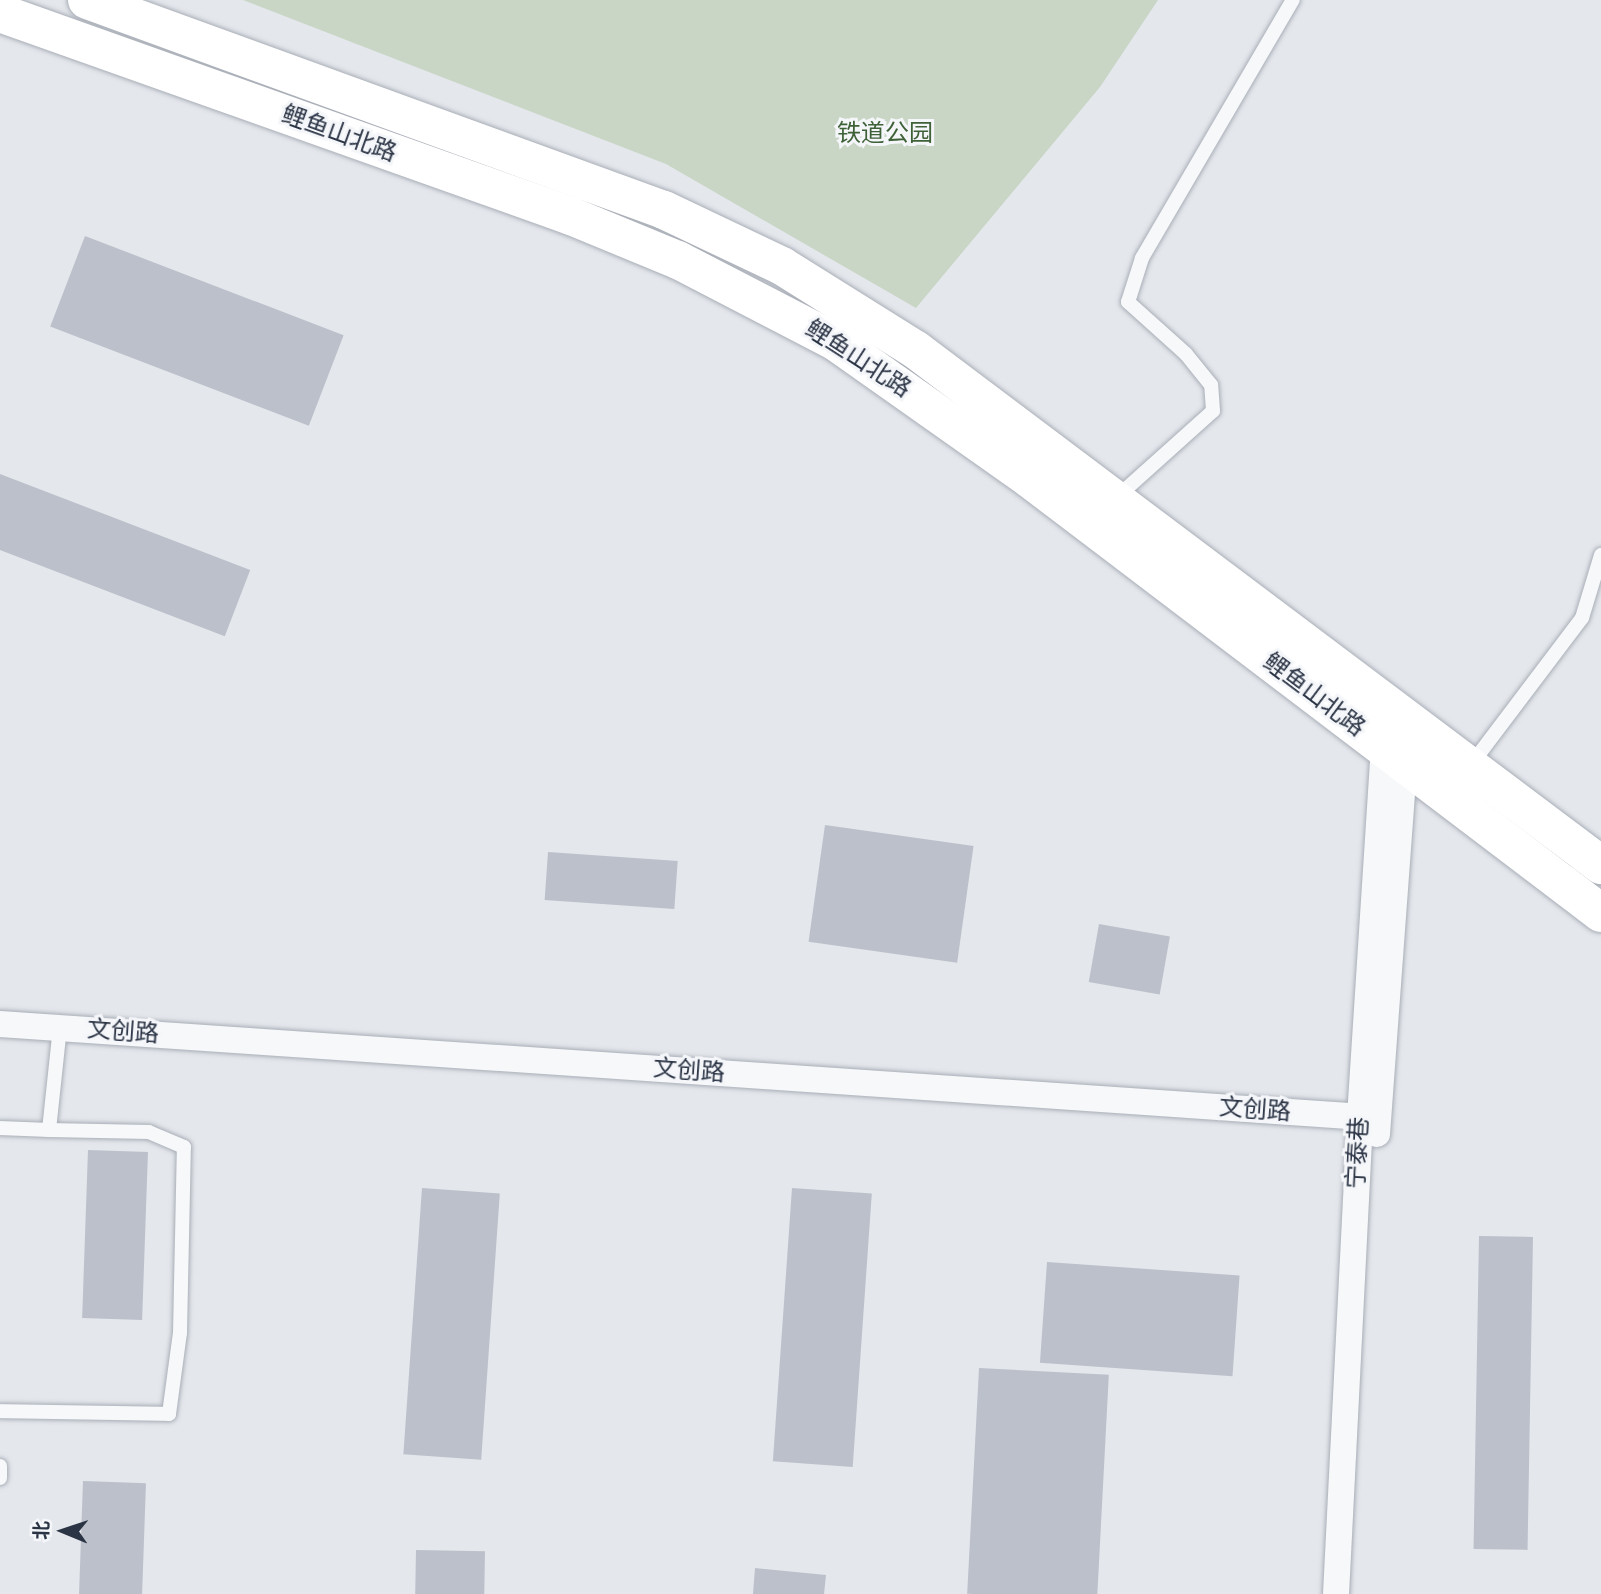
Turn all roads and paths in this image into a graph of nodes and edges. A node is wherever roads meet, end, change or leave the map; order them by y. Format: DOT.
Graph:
graph roads {
  1 [pos="87,0"];
  2 [pos="1293,0"];
  3 [pos="0,13"];
  4 [pos="1116,498"];
  5 [pos="1601,555"];
  6 [pos="1405,741"];
  7 [pos="1469,767"];
  8 [pos="1601,865"];
  9 [pos="1601,913"];
  10 [pos="0,1024"];
  11 [pos="60,1027"];
  12 [pos="1369,1118"];
  13 [pos="0,1128"];
  14 [pos="49,1130"];
  15 [pos="0,1411"];
  16 [pos="1,1466"];
  17 [pos="0,1478"];
  18 [pos="1336,1594"];
  19 [pos="1353,1594"];
  1 -- 4 [label="main road, 鲤鱼山北路"];
  2 -- 4 [label="lane"];
  3 -- 6 [label="main road, 鲤鱼山北路"];
  4 -- 6 [label="main road, 鲤鱼山北路"];
  5 -- 7 [label="lane"];
  6 -- 7 [label="main road, 鲤鱼山北路"];
  6 -- 9 [label="main road, 鲤鱼山北路"];
  6 -- 12 [label="street, 宁泰巷"];
  7 -- 8 [label="main road, 鲤鱼山北路"];
  10 -- 11 [label="street, 文创路"];
  11 -- 12 [label="street, 文创路"];
  11 -- 14 [label="lane"];
  12 -- 18 [label="street, 宁泰巷"];
  12 -- 19 [label="street, 宁泰巷"];
  13 -- 14 [label="lane"];
  14 -- 15 [label="lane"];
  16 -- 17 [label="lane"];
}
